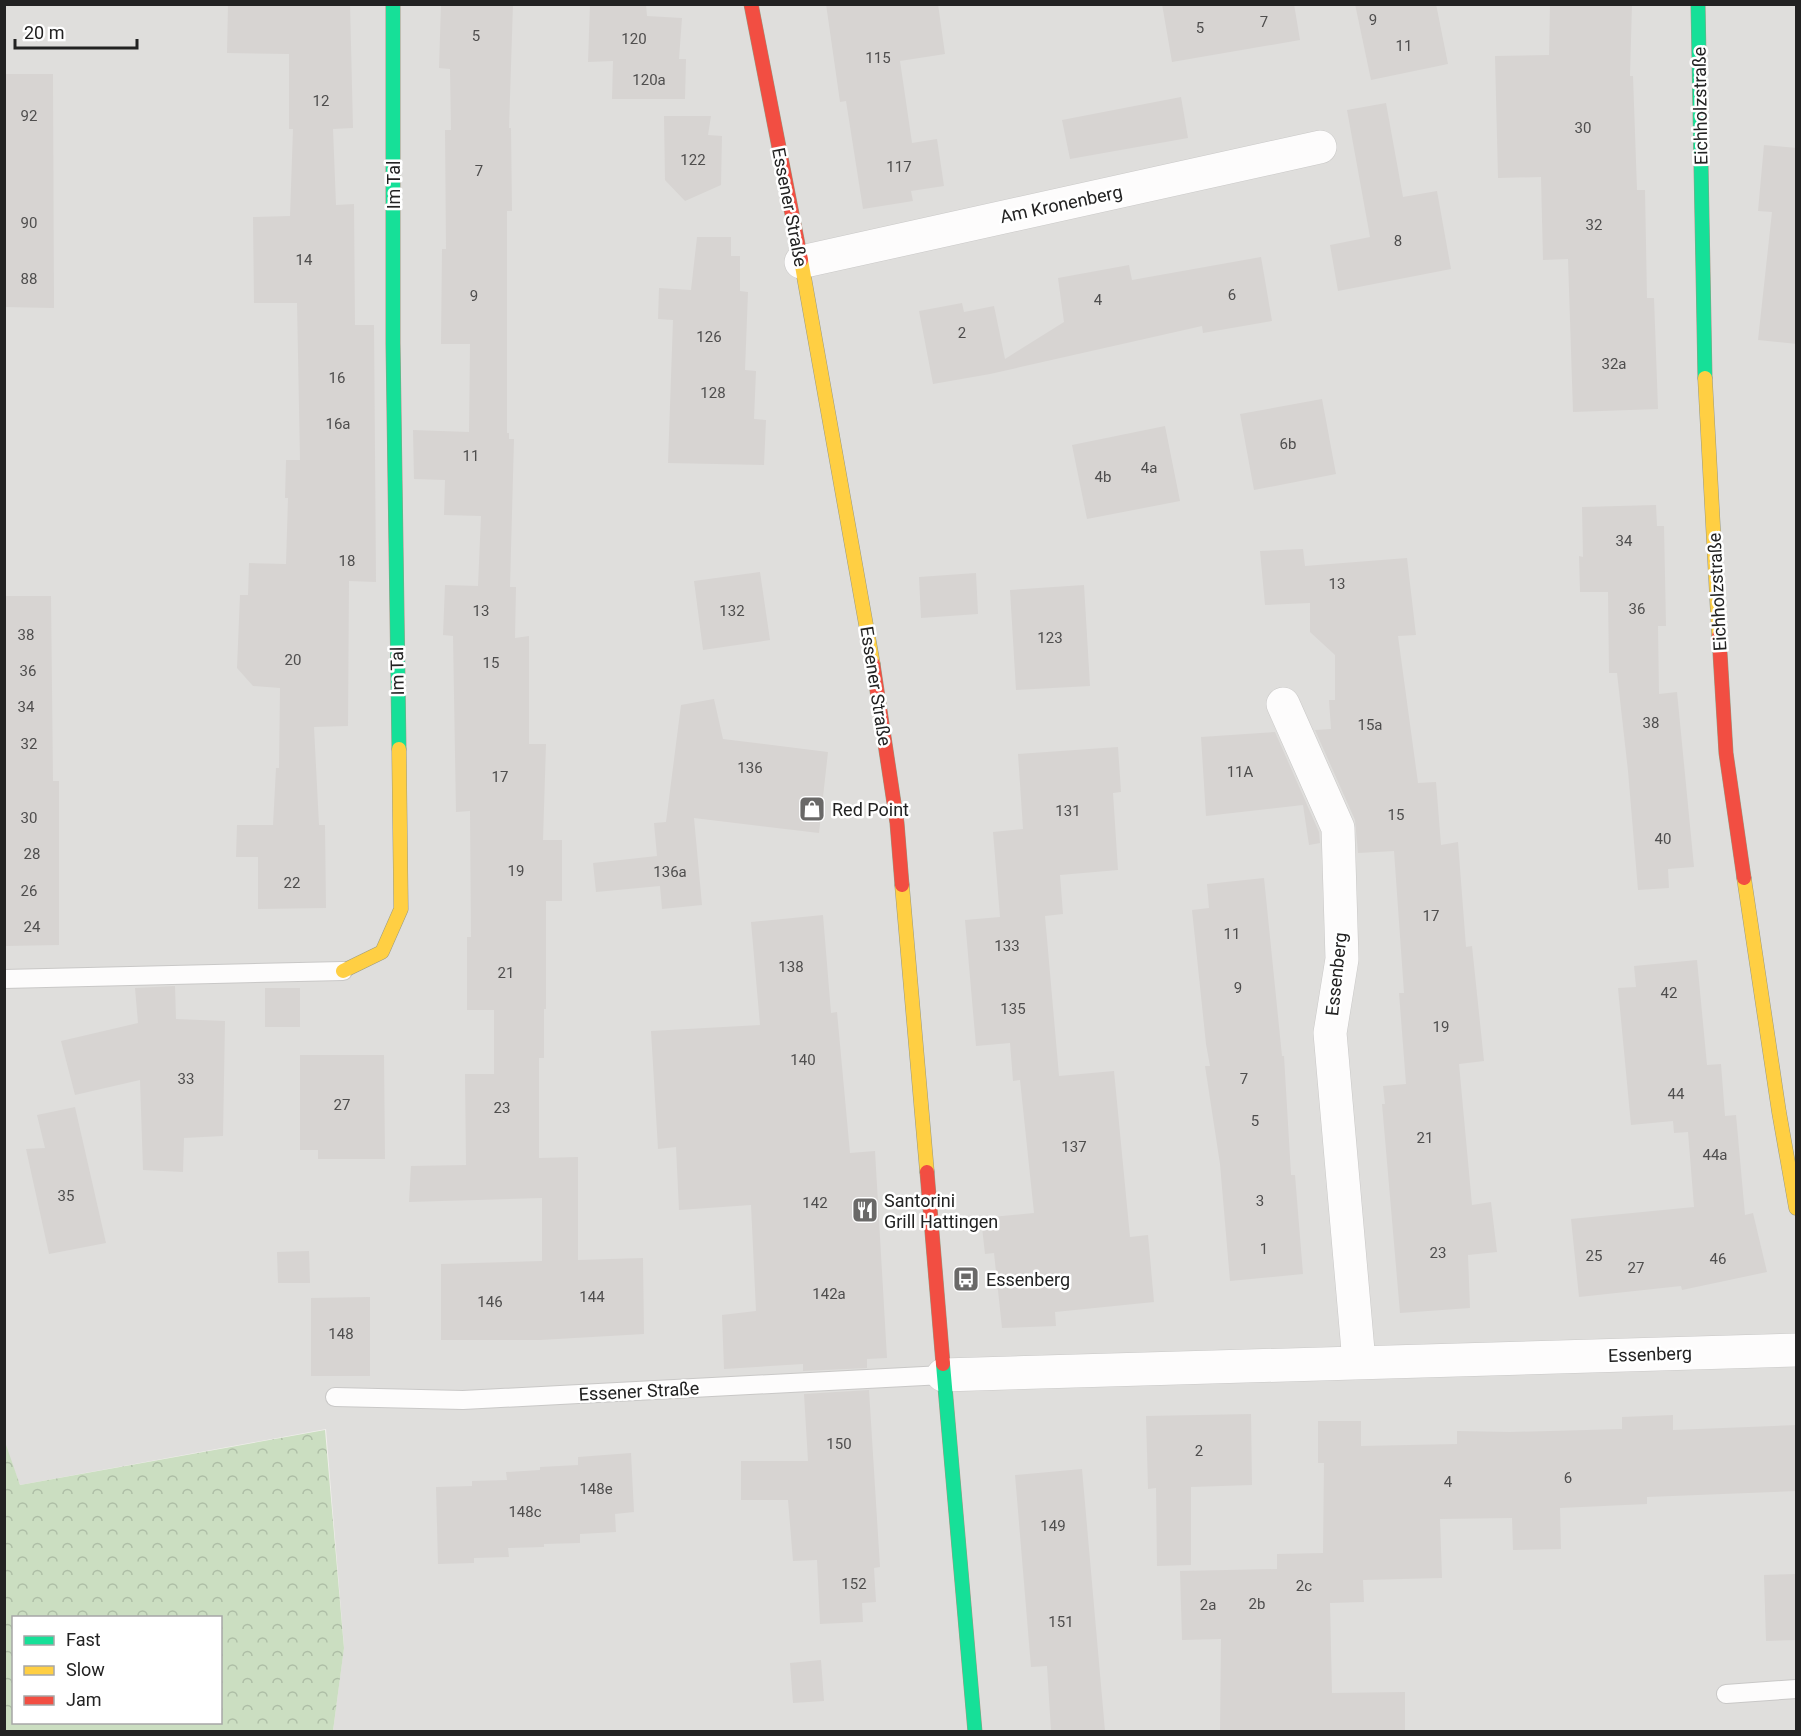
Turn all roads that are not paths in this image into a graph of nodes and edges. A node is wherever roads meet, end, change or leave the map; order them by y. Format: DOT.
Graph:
graph roads {
  1 [pos="393,4"];
  2 [pos="751,4"];
  3 [pos="1698,4"];
  4 [pos="1320,147"];
  5 [pos="801,261"];
  6 [pos="1283,704"];
  7 [pos="343,971"];
  8 [pos="4,978"];
  9 [pos="1793,1174"];
  10 [pos="1797,1208"];
  11 [pos="1797,1350"];
  12 [pos="1359,1362"];
  13 [pos="943,1375"];
  14 [pos="334,1397"];
  15 [pos="1797,1689"];
  16 [pos="1726,1694"];
  17 [pos="975,1731"];
  1 -- 7 [label="street, Im Tal"];
  2 -- 5 [label="street, Essener Straße"];
  3 -- 9 [label="street, Eichholzstraße"];
  4 -- 5 [label="street, Am Kronenberg"];
  5 -- 13 [label="street, Essener Straße"];
  6 -- 12 [label="street, Essenberg"];
  7 -- 8 [label="lane, Im Tal"];
  9 -- 10 [label="street, Eichholzstraße"];
  11 -- 12 [label="street, Essenberg"];
  12 -- 13 [label="street, Essenberg"];
  13 -- 14 [label="lane, Essener Straße"];
  13 -- 17 [label="street, Essener Straße"];
  15 -- 16 [label="lane"];
}
